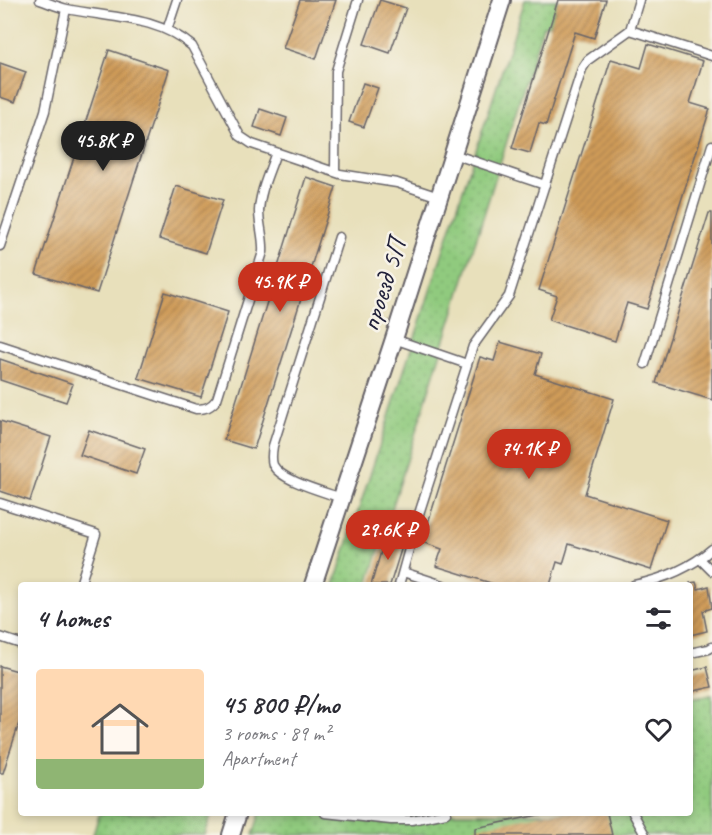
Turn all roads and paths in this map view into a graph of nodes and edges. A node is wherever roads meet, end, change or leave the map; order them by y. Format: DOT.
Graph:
graph roads {
  1 [pos="40,0"];
  2 [pos="177,0"];
  3 [pos="358,0"];
  4 [pos="502,0"];
  5 [pos="639,0"];
  6 [pos="66,9"];
  7 [pos="167,30"];
  8 [pos="630,30"];
  9 [pos="712,56"];
  10 [pos="712,145"];
  11 [pos="276,152"];
  12 [pos="453,154"];
  13 [pos="335,172"];
  14 [pos="545,185"];
  15 [pos="439,197"];
  16 [pos="339,237"];
  17 [pos="0,246"];
  18 [pos="394,339"];
  19 [pos="0,345"];
  20 [pos="467,364"];
  21 [pos="645,364"];
  22 [pos="341,498"];
  23 [pos="0,503"];
  24 [pos="712,549"];
  25 [pos="700,559"];
  26 [pos="712,571"];
  27 [pos="403,572"];
  28 [pos="81,582"];
  29 [pos="314,582"];
  30 [pos="400,582"];
  31 [pos="433,582"];
  32 [pos="645,582"];
  33 [pos="0,637"];
  34 [pos="18,643"];
  35 [pos="712,646"];
  36 [pos="693,652"];
  37 [pos="237,816"];
  38 [pos="353,816"];
  39 [pos="432,816"];
  40 [pos="635,816"];
  41 [pos="231,835"];
  42 [pos="645,835"];
  1 -- 6 [label="lane"];
  2 -- 7 [label="lane"];
  3 -- 13 [label="lane"];
  4 -- 12 [label="street, проезд 5П"];
  5 -- 8 [label="lane"];
  6 -- 7 [label="lane"];
  6 -- 17 [label="lane"];
  7 -- 11 [label="lane"];
  8 -- 9 [label="lane"];
  8 -- 14 [label="lane"];
  10 -- 21 [label="lane"];
  11 -- 13 [label="lane"];
  11 -- 19 [label="lane"];
  12 -- 14 [label="lane"];
  12 -- 15 [label="street, проезд 5П"];
  13 -- 15 [label="lane"];
  14 -- 20 [label="lane"];
  15 -- 18 [label="street, проезд 5П"];
  16 -- 22 [label="lane"];
  18 -- 20 [label="lane"];
  18 -- 22 [label="street, проезд 5П"];
  20 -- 27 [label="lane"];
  22 -- 29 [label="street, проезд 5П"];
  23 -- 28 [label="lane"];
  24 -- 25 [label="lane"];
  25 -- 26 [label="lane"];
  25 -- 32 [label="lane"];
  27 -- 30 [label="lane"];
  27 -- 31 [label="lane"];
  33 -- 34 [label="lane"];
  35 -- 36 [label="lane"];
  37 -- 41 [label="street"];
  38 -- 39 [label="lane"];
  40 -- 42 [label="lane"];
}
